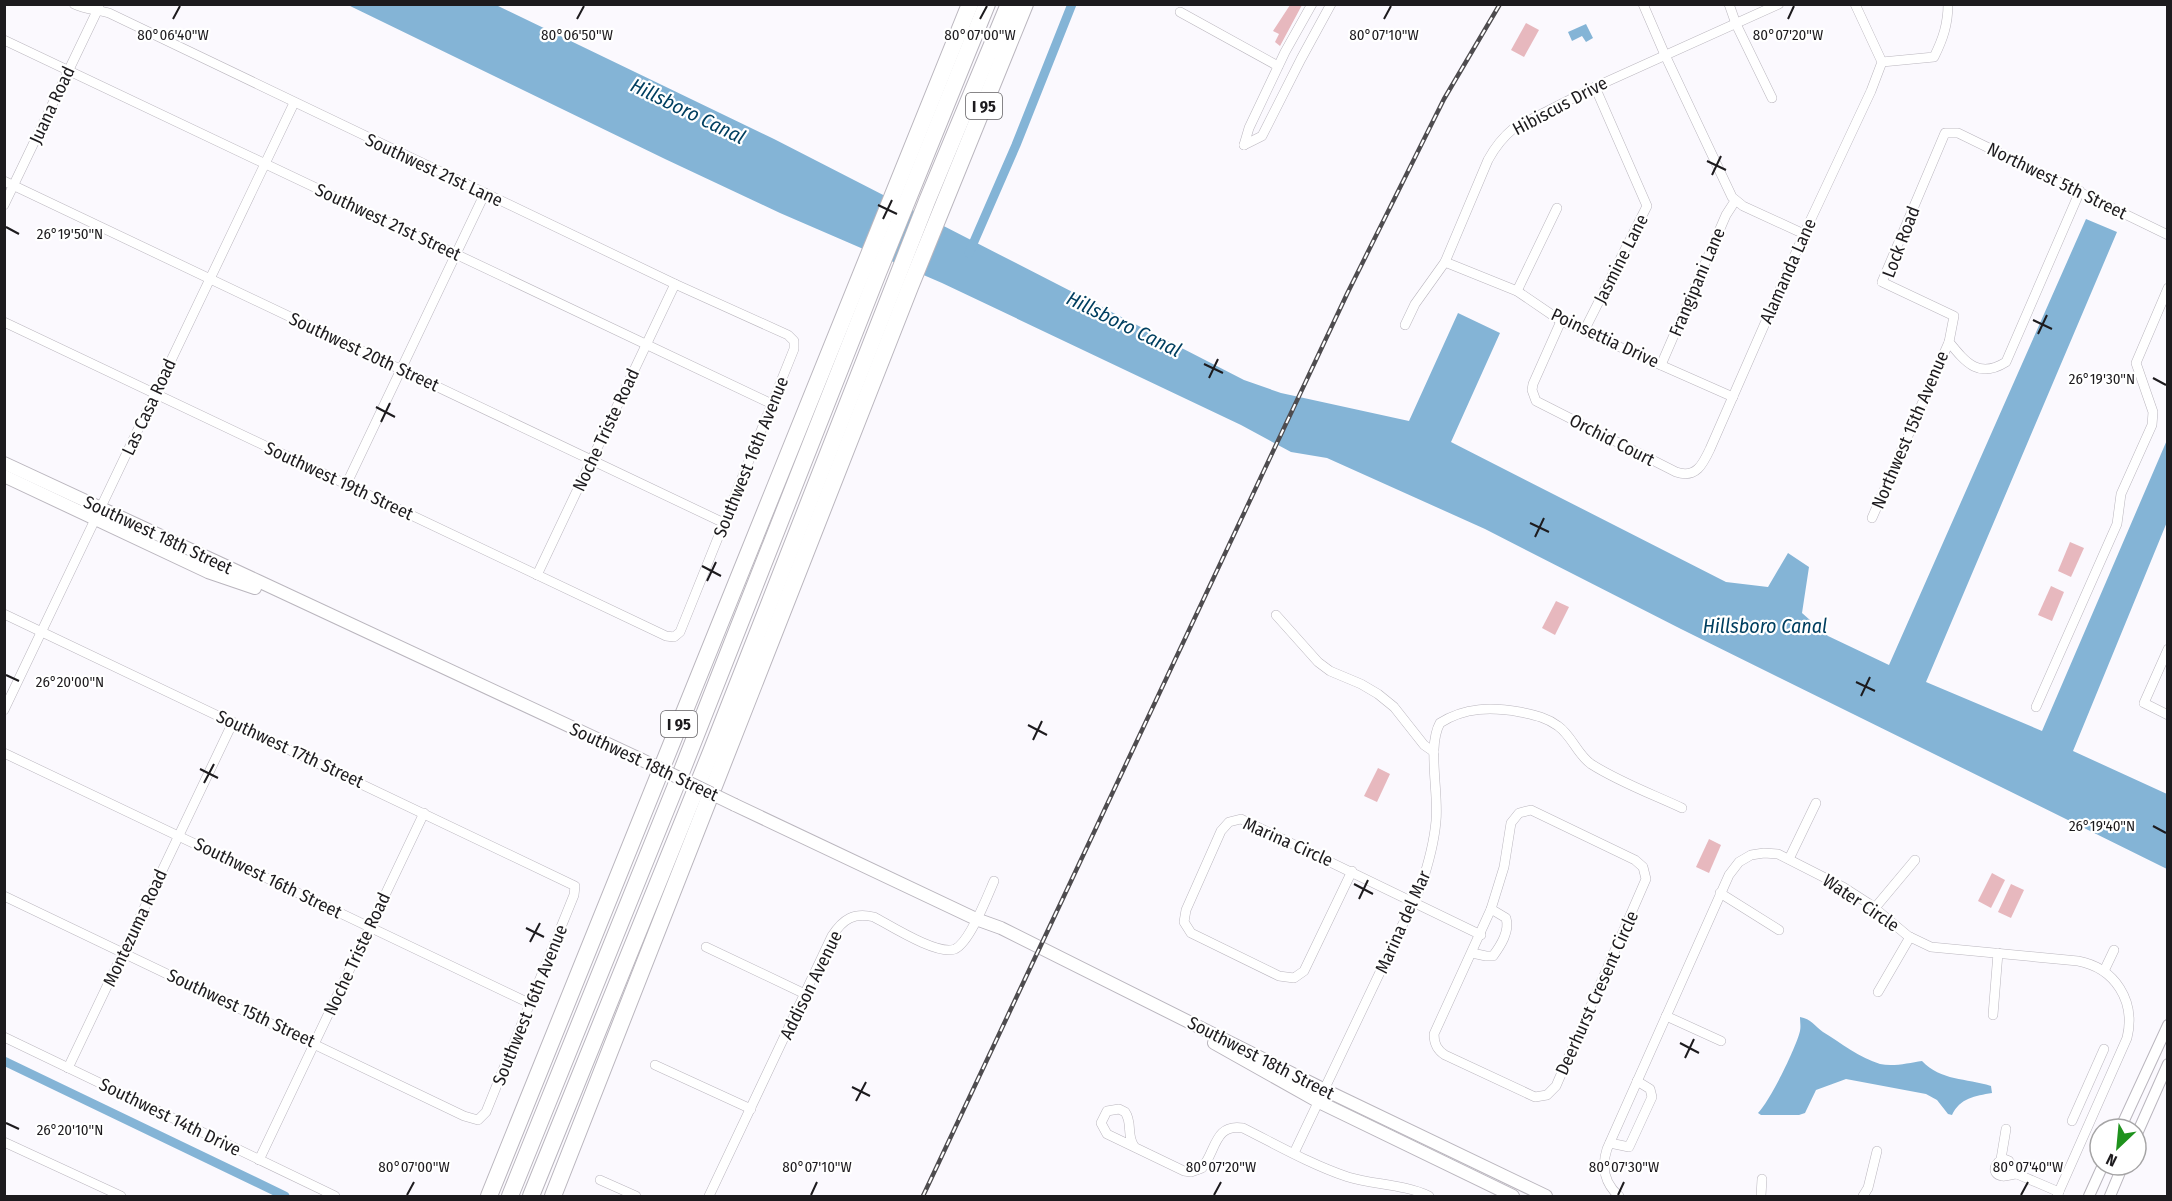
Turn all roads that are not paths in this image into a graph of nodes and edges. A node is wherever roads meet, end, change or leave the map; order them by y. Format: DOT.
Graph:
graph roads {
  1 [pos="74,4"];
  2 [pos="970,4"];
  3 [pos="987,4"];
  4 [pos="1009,4"];
  5 [pos="1025,4"];
  6 [pos="1312,4"];
  7 [pos="1331,4"];
  8 [pos="1643,4"];
  9 [pos="1729,4"];
  10 [pos="1779,4"];
  11 [pos="1855,4"];
  12 [pos="1948,4"];
  13 [pos="99,7"];
  14 [pos="1180,12"];
  15 [pos="1736,24"];
  16 [pos="4,40"];
  17 [pos="1665,55"];
  18 [pos="1882,62"];
  19 [pos="1278,66"];
  20 [pos="69,70"];
  21 [pos="1595,87"];
  22 [pos="1772,98"];
  23 [pos="294,103"];
  24 [pos="1946,133"];
  25 [pos="265,164"];
  26 [pos="9,184"];
  27 [pos="902,190"];
  28 [pos="2080,191"];
  29 [pos="485,194"];
  30 [pos="1736,201"];
  31 [pos="4,205"];
  32 [pos="935,205"];
  33 [pos="1557,208"];
  34 [pos="1804,234"];
  35 [pos="2168,236"];
  36 [pos="456,254"];
  37 [pos="1445,262"];
  38 [pos="871,269"];
  39 [pos="210,279"];
  40 [pos="675,284"];
  41 [pos="903,284"];
  42 [pos="2168,288"];
  43 [pos="1517,291"];
  44 [pos="1561,321"];
  45 [pos="4,322"];
  46 [pos="1405,325"];
  47 [pos="1584,331"];
  48 [pos="794,340"];
  49 [pos="1949,342"];
  50 [pos="646,345"];
  51 [pos="1661,365"];
  52 [pos="401,370"];
  53 [pos="155,394"];
  54 [pos="1733,397"];
  55 [pos="772,404"];
  56 [pos="592,460"];
  57 [pos="4,463"];
  58 [pos="1689,474"];
  59 [pos="4,476"];
  60 [pos="346,485"];
  61 [pos="99,514"];
  62 [pos="1872,518"];
  63 [pos="724,523"];
  64 [pos="537,575"];
  65 [pos="4,614"];
  66 [pos="1276,615"];
  67 [pos="42,632"];
  68 [pos="674,637"];
  69 [pos="2168,648"];
  70 [pos="2036,707"];
  71 [pos="4,710"];
  72 [pos="2168,714"];
  73 [pos="233,722"];
  74 [pos="4,753"];
  75 [pos="1434,753"];
  76 [pos="1816,803"];
  77 [pos="1682,808"];
  78 [pos="424,813"];
  79 [pos="179,836"];
  80 [pos="1789,860"];
  81 [pos="1915,860"];
  82 [pos="1352,871"];
  83 [pos="994,881"];
  84 [pos="575,886"];
  85 [pos="1720,893"];
  86 [pos="4,896"];
  87 [pos="1414,903"];
  88 [pos="1491,909"];
  89 [pos="1874,909"];
  90 [pos="976,919"];
  91 [pos="369,927"];
  92 [pos="1779,930"];
  93 [pos="1481,934"];
  94 [pos="1910,937"];
  95 [pos="706,947"];
  96 [pos="2114,950"];
  97 [pos="123,952"];
  98 [pos="1472,952"];
  99 [pos="1998,953"];
  100 [pos="2104,971"];
  101 [pos="1878,992"];
  102 [pos="806,994"];
  103 [pos="531,1004"];
  104 [pos="1993,1015"];
  105 [pos="1666,1016"];
  106 [pos="2168,1025"];
  107 [pos="4,1037"];
  108 [pos="1721,1041"];
  109 [pos="314,1043"];
  110 [pos="2104,1048"];
  111 [pos="2098,1064"];
  112 [pos="2168,1064"];
  113 [pos="655,1065"];
  114 [pos="68,1068"];
  115 [pos="2113,1070"];
  116 [pos="1637,1081"];
  117 [pos="1325,1090"];
  118 [pos="1319,1102"];
  119 [pos="751,1109"];
  120 [pos="2126,1117"];
  121 [pos="2144,1117"];
  122 [pos="478,1119"];
  123 [pos="2072,1121"];
  124 [pos="2006,1129"];
  125 [pos="4,1142"];
  126 [pos="1610,1143"];
  127 [pos="1134,1146"];
  128 [pos="1877,1151"];
  129 [pos="1294,1153"];
  130 [pos="2001,1159"];
  131 [pos="259,1160"];
  132 [pos="2017,1174"];
  133 [pos="2098,1177"];
  134 [pos="2118,1177"];
  135 [pos="1762,1179"];
  136 [pos="600,1180"];
  137 [pos="2058,1194"];
  138 [pos="121,1197"];
  139 [pos="335,1197"];
  140 [pos="489,1197"];
  141 [pos="510,1197"];
  142 [pos="531,1197"];
  143 [pos="553,1197"];
  144 [pos="636,1197"];
  145 [pos="709,1197"];
  146 [pos="1429,1197"];
  147 [pos="1513,1197"];
  148 [pos="1546,1197"];
  149 [pos="1619,1197"];
  150 [pos="1761,1197"];
  151 [pos="1863,1197"];
  152 [pos="2089,1197"];
  153 [pos="2110,1197"];
  1 -- 13 [label="street, Southwest 21st Lane"];
  2 -- 27 [label="highway, I 95"];
  3 -- 27 [label="highway"];
  4 -- 32 [label="highway"];
  5 -- 32 [label="highway, I 95"];
  6 -- 19 [label="street"];
  7 -- 19 [label="street"];
  8 -- 17 [label="street"];
  9 -- 15 [label="street"];
  10 -- 15 [label="street, Hibiscus Drive"];
  11 -- 18 [label="street"];
  12 -- 18 [label="street"];
  13 -- 20 [label="street, Juana Road"];
  13 -- 23 [label="street, Southwest 21st Lane"];
  14 -- 19 [label="street"];
  15 -- 17 [label="street, Hibiscus Drive"];
  15 -- 22 [label="street"];
  16 -- 20 [label="street, Southwest 21st Street"];
  17 -- 21 [label="street, Hibiscus Drive"];
  17 -- 30 [label="street"];
  18 -- 34 [label="street, Alamanda Lane"];
  20 -- 25 [label="street, Southwest 21st Street"];
  20 -- 26 [label="street, Juana Road"];
  21 -- 37 [label="street, Hibiscus Drive"];
  21 -- 47 [label="street, Jasmine Lane"];
  23 -- 25 [label="street, Las Casa Road"];
  23 -- 29 [label="street, Southwest 21st Lane"];
  24 -- 28 [label="street, Northwest 5th Street"];
  24 -- 49 [label="street, Lock Road"];
  25 -- 36 [label="street, Southwest 21st Street"];
  25 -- 39 [label="street, Las Casa Road"];
  26 -- 31 [label="street, Juana Road"];
  26 -- 39 [label="street, Southwest 20th Street"];
  27 -- 38 [label="highway, I 95"];
  28 -- 35 [label="street, Northwest 5th Street"];
  28 -- 49 [label="street"];
  29 -- 36 [label="street"];
  29 -- 40 [label="street, Southwest 21st Lane"];
  30 -- 34 [label="street"];
  30 -- 51 [label="street, Frangipani Lane"];
  32 -- 41 [label="highway, I 95"];
  33 -- 43 [label="street"];
  34 -- 54 [label="street, Alamanda Lane"];
  36 -- 50 [label="street, Southwest 21st Street"];
  36 -- 52 [label="street"];
  37 -- 43 [label="street, Poinsettia Drive"];
  37 -- 46 [label="street, Hibiscus Drive"];
  38 -- 140 [label="highway, I 95"];
  38 -- 141 [label="highway"];
  39 -- 52 [label="street, Southwest 20th Street"];
  39 -- 53 [label="street, Las Casa Road"];
  40 -- 48 [label="street, Southwest 21st Lane"];
  40 -- 50 [label="street, Noche Triste Road"];
  41 -- 142 [label="highway"];
  41 -- 143 [label="highway, I 95"];
  42 -- 70 [label="street"];
  43 -- 44 [label="street, Poinsettia Drive"];
  44 -- 47 [label="street, Poinsettia Drive"];
  44 -- 58 [label="street, Orchid Court"];
  45 -- 53 [label="street, Southwest 19th Street"];
  47 -- 51 [label="street, Poinsettia Drive"];
  48 -- 55 [label="street, Southwest 16th Avenue"];
  49 -- 62 [label="street, Northwest 15th Avenue"];
  50 -- 55 [label="street, Southwest 21st Street"];
  50 -- 56 [label="street, Noche Triste Road"];
  51 -- 54 [label="street, Poinsettia Drive"];
  52 -- 56 [label="street, Southwest 20th Street"];
  52 -- 60 [label="street"];
  53 -- 60 [label="street, Southwest 19th Street"];
  53 -- 61 [label="street, Las Casa Road"];
  54 -- 58 [label="street, Alamanda Lane"];
  55 -- 63 [label="street, Southwest 16th Avenue"];
  56 -- 63 [label="street, Southwest 20th Street"];
  56 -- 64 [label="street, Noche Triste Road"];
  57 -- 61 [label="main road, Southwest 18th Street"];
  59 -- 61 [label="main road, Southwest 18th Street"];
  60 -- 64 [label="street, Southwest 19th Street"];
  61 -- 67 [label="street, Las Casa Road"];
  61 -- 90 [label="main road, Southwest 18th Street, bridge"];
  63 -- 68 [label="street, Southwest 16th Avenue"];
  64 -- 68 [label="street, Southwest 19th Street"];
  65 -- 67 [label="street, Southwest 17th Street"];
  66 -- 75 [label="street"];
  67 -- 71 [label="street, Las Casa Road"];
  67 -- 73 [label="street, Southwest 17th Street"];
  69 -- 72 [label="street"];
  73 -- 78 [label="street, Southwest 17th Street"];
  73 -- 79 [label="street, Montezuma Road"];
  74 -- 79 [label="street, Southwest 16th Street"];
  75 -- 77 [label="street, Marina del Mar"];
  75 -- 87 [label="street, Marina del Mar"];
  76 -- 80 [label="street"];
  78 -- 84 [label="street, Southwest 17th Street"];
  78 -- 91 [label="street, Noche Triste Road"];
  79 -- 91 [label="street, Southwest 16th Street"];
  79 -- 97 [label="street, Montezuma Road"];
  80 -- 85 [label="street, Water Circle"];
  80 -- 89 [label="street, Water Circle"];
  81 -- 89 [label="street"];
  82 -- 82 [label="street, Marina Circle"];
  82 -- 87 [label="street"];
  83 -- 90 [label="street, Addison Avenue"];
  84 -- 103 [label="street, Southwest 16th Avenue"];
  85 -- 92 [label="street"];
  85 -- 105 [label="street, Water Circle"];
  86 -- 97 [label="street, Southwest 15th Street"];
  87 -- 93 [label="street"];
  87 -- 117 [label="street, Marina del Mar"];
  88 -- 93 [label="street, Deerhurst Cresent Circle"];
  88 -- 98 [label="street"];
  88 -- 98 [label="street, Deerhurst Cresent Circle"];
  89 -- 94 [label="street, Water Circle"];
  90 -- 102 [label="street, Addison Avenue"];
  90 -- 117 [label="main road, Southwest 18th Street"];
  90 -- 118 [label="main road, Southwest 18th Street"];
  91 -- 103 [label="street, Southwest 16th Street"];
  91 -- 109 [label="street, Noche Triste Road"];
  93 -- 98 [label="street, Deerhurst Cresent Circle"];
  94 -- 99 [label="street, Water Circle"];
  94 -- 101 [label="street"];
  95 -- 102 [label="street"];
  96 -- 100 [label="street"];
  97 -- 109 [label="street, Southwest 15th Street"];
  97 -- 114 [label="street, Montezuma Road"];
  99 -- 100 [label="street, Water Circle"];
  99 -- 104 [label="street"];
  100 -- 115 [label="street"];
  102 -- 119 [label="street, Addison Avenue"];
  103 -- 122 [label="street, Southwest 16th Avenue"];
  105 -- 108 [label="street"];
  105 -- 116 [label="street, Water Circle"];
  106 -- 120 [label="street"];
  107 -- 114 [label="street, Southwest 14th Drive"];
  109 -- 122 [label="street, Southwest 15th Street"];
  109 -- 131 [label="street, Noche Triste Road"];
  110 -- 111 [label="street"];
  111 -- 115 [label="street"];
  111 -- 123 [label="street"];
  112 -- 121 [label="street"];
  113 -- 119 [label="street"];
  114 -- 131 [label="street, Southwest 14th Drive"];
  115 -- 137 [label="street"];
  116 -- 126 [label="street, Water Circle"];
  116 -- 126 [label="street"];
  117 -- 118 [label="street, Marina del Mar"];
  117 -- 148 [label="main road, Southwest 18th Street"];
  118 -- 129 [label="street"];
  118 -- 147 [label="main road, Southwest 18th Street"];
  119 -- 145 [label="street, Addison Avenue"];
  124 -- 130 [label="street"];
  125 -- 138 [label="street"];
  126 -- 149 [label="street, Water Circle"];
  127 -- 129 [label="street"];
  128 -- 151 [label="street"];
  129 -- 146 [label="street"];
  130 -- 132 [label="street"];
  130 -- 132 [label="street"];
  131 -- 139 [label="street, Southwest 14th Drive"];
  132 -- 137 [label="street"];
  133 -- 152 [label="street"];
  134 -- 153 [label="street"];
  135 -- 150 [label="street"];
  136 -- 144 [label="street"];
}
